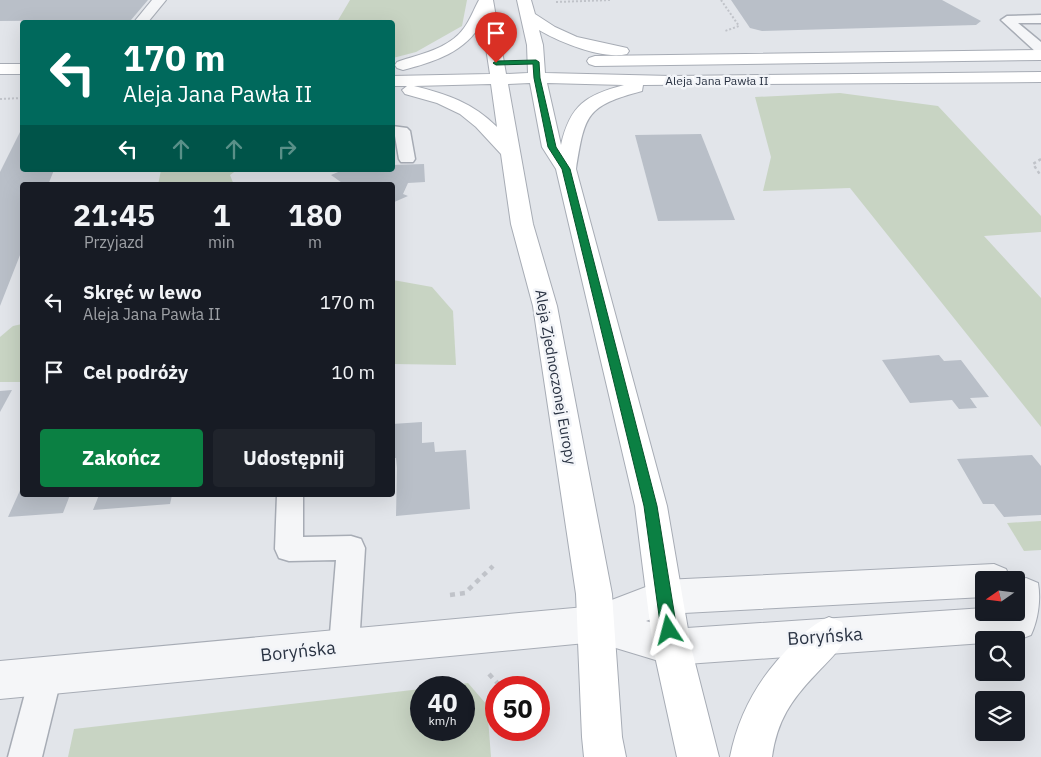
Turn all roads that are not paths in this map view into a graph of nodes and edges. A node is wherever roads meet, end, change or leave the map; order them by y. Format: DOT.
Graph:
graph roads {
  1 [pos="159,0"];
  2 [pos="486,0"];
  3 [pos="524,0"];
  4 [pos="528,16"];
  5 [pos="1041,19"];
  6 [pos="143,20"];
  7 [pos="1041,49"];
  8 [pos="1041,55"];
  9 [pos="762,59"];
  10 [pos="556,62"];
  11 [pos="576,62"];
  12 [pos="456,64"];
  13 [pos="398,65"];
  14 [pos="0,69"];
  15 [pos="20,69"];
  16 [pos="492,69"];
  17 [pos="536,70"];
  18 [pos="1041,76"];
  19 [pos="670,81"];
  20 [pos="395,82"];
  21 [pos="395,83"];
  22 [pos="0,84"];
  23 [pos="20,84"];
  24 [pos="395,131"];
  25 [pos="511,153"];
  26 [pos="407,160"];
  27 [pos="566,169"];
  28 [pos="290,497"];
  29 [pos="975,581"];
  30 [pos="1028,593"];
  31 [pos="664,597"];
  32 [pos="596,624"];
  33 [pos="830,635"];
  34 [pos="344,646"];
  35 [pos="672,647"];
  36 [pos="46,675"];
  37 [pos="0,680"];
  38 [pos="25,757"];
  39 [pos="605,757"];
  40 [pos="698,757"];
  41 [pos="751,757"];
  1 -- 6 [label="street"];
  2 -- 13 [label="street"];
  2 -- 16 [label="street, Aleja Zjednoczonej Europy"];
  3 -- 4 [label="street"];
  4 -- 9 [label="street"];
  4 -- 17 [label="street"];
  5 -- 7 [label="lane"];
  8 -- 9 [label="street, Aleja Jana Pawła II"];
  9 -- 11 [label="street, Aleja Jana Pawła II"];
  10 -- 17 [label="street, Aleja Jana Pawła II"];
  12 -- 13 [label="street"];
  14 -- 15 [label="street"];
  16 -- 17 [label="street, Aleja Jana Pawła II"];
  16 -- 20 [label="street, Aleja Jana Pawła II"];
  16 -- 25 [label="street, Aleja Zjednoczonej Europy"];
  17 -- 19 [label="street, Aleja Jana Pawła II"];
  17 -- 27 [label="street"];
  18 -- 19 [label="street, Aleja Jana Pawła II"];
  19 -- 27 [label="street"];
  21 -- 25 [label="street"];
  22 -- 23 [label="street"];
  24 -- 26 [label="lane"];
  25 -- 32 [label="street, Aleja Zjednoczonej Europy"];
  27 -- 31 [label="street"];
  28 -- 34 [label="lane"];
  29 -- 31 [label="street, Boryńska"];
  30 -- 33 [label="street, Boryńska"];
  31 -- 32 [label="street, Boryńska"];
  31 -- 35 [label="street"];
  32 -- 34 [label="street, Boryńska"];
  32 -- 35 [label="street, Boryńska"];
  32 -- 39 [label="street, Aleja Zjednoczonej Europy"];
  33 -- 35 [label="street, Boryńska"];
  33 -- 41 [label="street"];
  34 -- 36 [label="street, Boryńska"];
  35 -- 40 [label="street"];
  36 -- 37 [label="street, Boryńska"];
  36 -- 38 [label="lane"];
}
